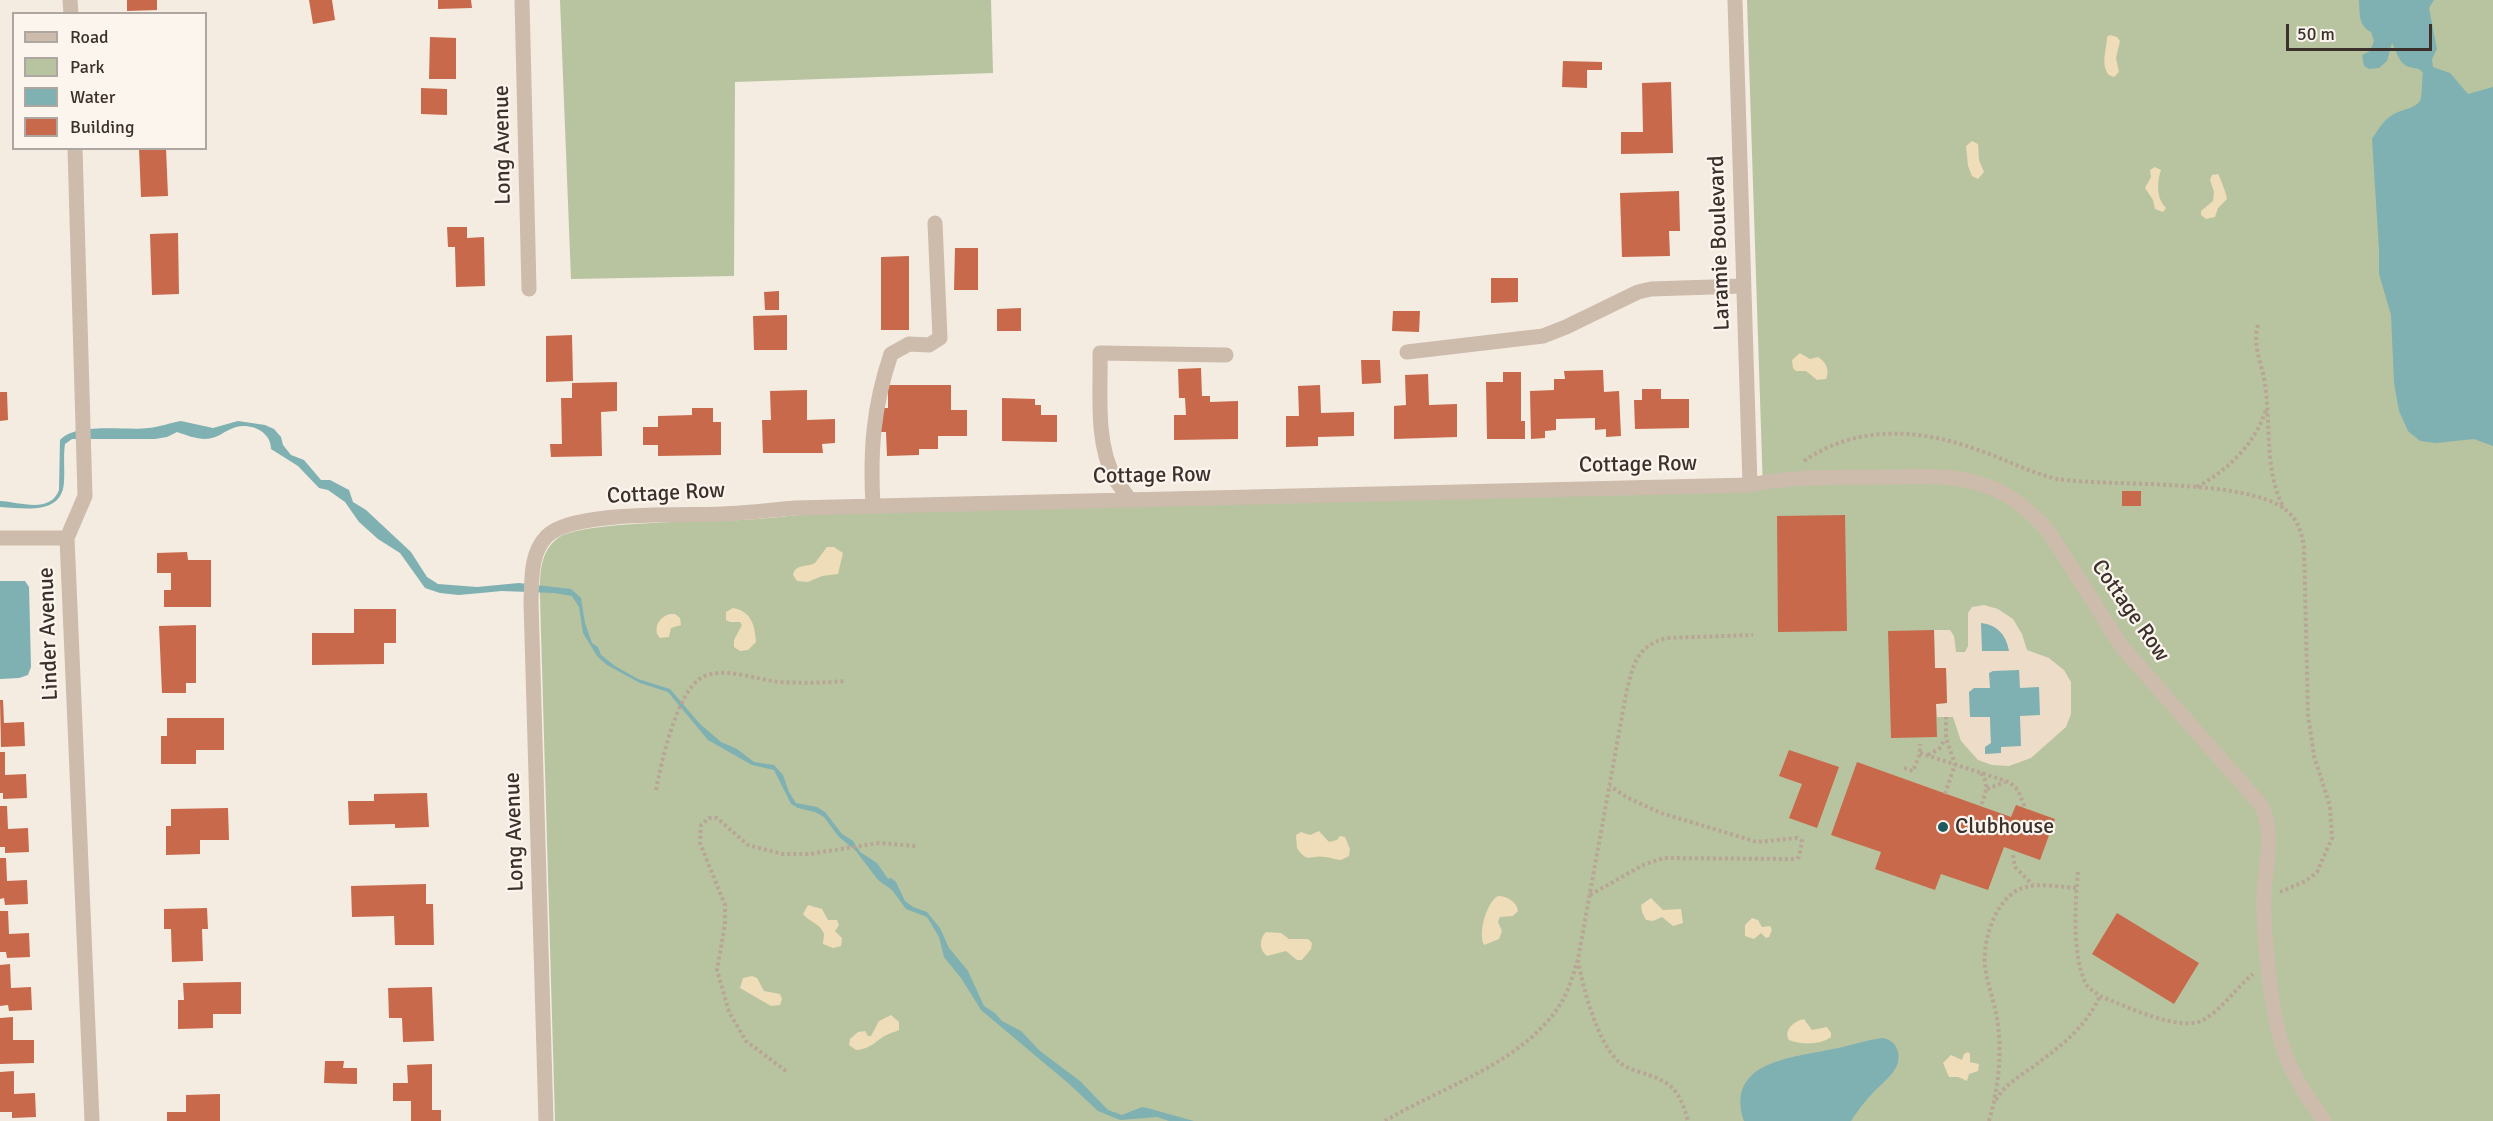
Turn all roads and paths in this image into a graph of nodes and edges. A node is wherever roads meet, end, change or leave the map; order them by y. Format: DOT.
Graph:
graph roads {
  1 [pos="522,0"];
  2 [pos="1735,0"];
  3 [pos="75,150"];
  4 [pos="935,223"];
  5 [pos="1743,285"];
  6 [pos="529,289"];
  7 [pos="2258,325"];
  8 [pos="1407,352"];
  9 [pos="1226,355"];
  10 [pos="2268,406"];
  11 [pos="1783,478"];
  12 [pos="1750,485"];
  13 [pos="2195,488"];
  14 [pos="1130,500"];
  15 [pos="873,506"];
  16 [pos="2284,509"];
  17 [pos="0,538"];
  18 [pos="67,538"];
  19 [pos="542,542"];
  20 [pos="1753,635"];
  21 [pos="845,681"];
  22 [pos="1946,717"];
  23 [pos="1946,738"];
  24 [pos="1920,744"];
  25 [pos="1920,753"];
  26 [pos="1928,755"];
  27 [pos="1955,764"];
  28 [pos="1904,768"];
  29 [pos="1980,772"];
  30 [pos="2009,782"];
  31 [pos="1610,786"];
  32 [pos="1987,789"];
  33 [pos="656,790"];
  34 [pos="1945,794"];
  35 [pos="1981,806"];
  36 [pos="2025,808"];
  37 [pos="916,846"];
  38 [pos="2013,855"];
  39 [pos="2078,872"];
  40 [pos="2033,886"];
  41 [pos="2076,888"];
  42 [pos="1590,895"];
  43 [pos="2264,897"];
  44 [pos="1578,959"];
  45 [pos="2269,962"];
  46 [pos="2100,996"];
  47 [pos="786,1071"];
  48 [pos="1994,1104"];
  49 [pos="92,1121"];
  50 [pos="546,1121"];
  51 [pos="1385,1121"];
  52 [pos="1688,1121"];
  53 [pos="1989,1121"];
  54 [pos="2324,1121"];
  1 -- 6 [label="street, Long Avenue"];
  2 -- 5 [label="street, Laramie Boulevard"];
  3 -- 18 [label="street, Linder Avenue"];
  4 -- 15 [label="street"];
  5 -- 8 [label="street"];
  5 -- 12 [label="street, Laramie Boulevard"];
  7 -- 10 [label="path"];
  9 -- 14 [label="street"];
  10 -- 13 [label="path"];
  10 -- 16 [label="path"];
  11 -- 12 [label="street, Cottage Row"];
  11 -- 13 [label="path"];
  11 -- 43 [label="street, Cottage Row"];
  12 -- 14 [label="street, Cottage Row"];
  13 -- 16 [label="path"];
  14 -- 15 [label="street, Cottage Row"];
  15 -- 19 [label="street, Cottage Row"];
  16 -- 43 [label="path"];
  17 -- 18 [label="street"];
  18 -- 49 [label="street, Linder Avenue"];
  19 -- 50 [label="street, Long Avenue"];
  20 -- 31 [label="path"];
  21 -- 33 [label="path"];
  22 -- 23 [label="path"];
  23 -- 26 [label="path"];
  23 -- 27 [label="path"];
  24 -- 25 [label="path"];
  25 -- 26 [label="path"];
  25 -- 28 [label="path"];
  26 -- 27 [label="path"];
  27 -- 29 [label="path"];
  27 -- 34 [label="path"];
  29 -- 30 [label="path"];
  29 -- 32 [label="path"];
  30 -- 32 [label="path"];
  30 -- 36 [label="path"];
  31 -- 42 [label="path"];
  31 -- 42 [label="path"];
  32 -- 35 [label="path"];
  37 -- 47 [label="path"];
  38 -- 40 [label="path"];
  39 -- 41 [label="path"];
  40 -- 41 [label="path"];
  40 -- 48 [label="path"];
  41 -- 46 [label="path"];
  42 -- 44 [label="path"];
  43 -- 45 [label="street, Cottage Row"];
  44 -- 51 [label="path"];
  44 -- 52 [label="path"];
  45 -- 46 [label="path"];
  45 -- 54 [label="street, Cottage Row"];
  46 -- 48 [label="path"];
  48 -- 53 [label="path"];
}
